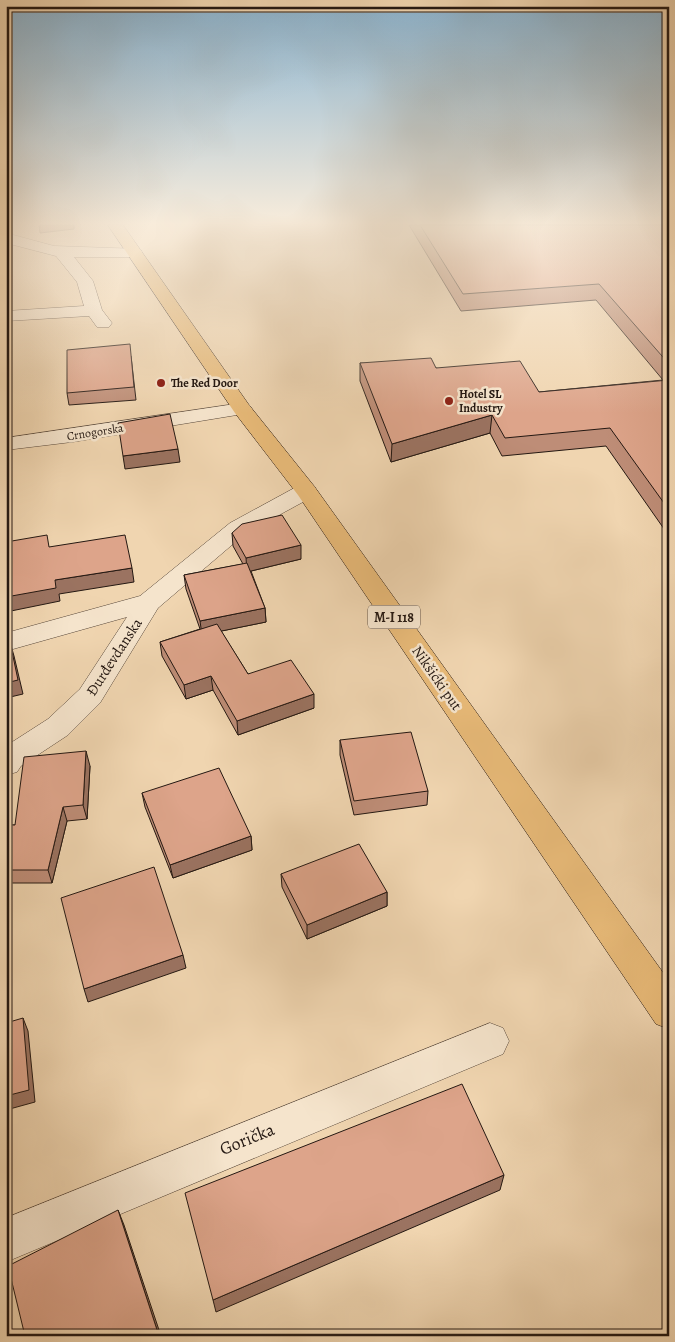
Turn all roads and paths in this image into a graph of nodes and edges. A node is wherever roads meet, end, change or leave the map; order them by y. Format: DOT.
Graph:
graph roads {
  1 [pos="87,288"];
  2 [pos="159,288"];
  3 [pos="6,316"];
  4 [pos="242,409"];
  5 [pos="6,444"];
  6 [pos="306,491"];
  7 [pos="149,602"];
  8 [pos="6,642"];
  9 [pos="6,764"];
  10 [pos="669,1012"];
  11 [pos="490,1041"];
  12 [pos="6,1240"];
  1 -- 3 [label="street"];
  2 -- 4 [label="main road, Nikšićki put / M-I 118"];
  4 -- 5 [label="street, Crnogorska"];
  4 -- 6 [label="main road, Nikšićki put / M-I 118"];
  6 -- 7 [label="street, Đurđevdanska"];
  6 -- 10 [label="main road, Nikšićki put / M-I 118"];
  7 -- 8 [label="street, Đurđevdanska"];
  7 -- 9 [label="street, Đurđevdanska"];
  11 -- 12 [label="street, Gorička"];
}
